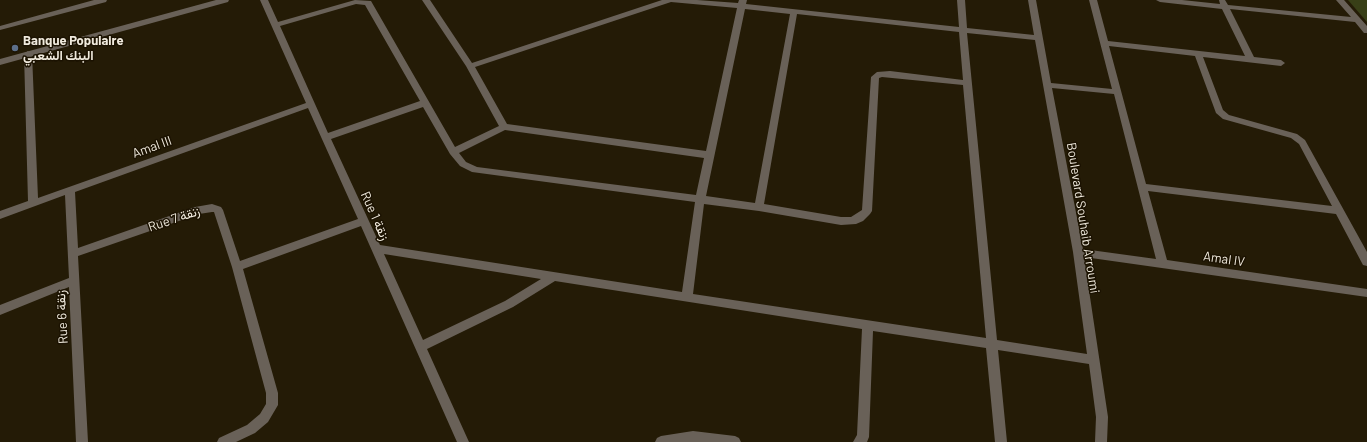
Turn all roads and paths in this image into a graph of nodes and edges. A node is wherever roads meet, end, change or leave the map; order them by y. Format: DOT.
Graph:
graph roads {
  1 [pos="103,0"];
  2 [pos="225,0"];
  3 [pos="264,0"];
  4 [pos="426,0"];
  5 [pos="670,0"];
  6 [pos="961,0"];
  7 [pos="1032,0"];
  8 [pos="1093,0"];
  9 [pos="1160,0"];
  10 [pos="1340,0"];
  11 [pos="742,3"];
  12 [pos="1223,3"];
  13 [pos="794,12"];
  14 [pos="1357,20"];
  15 [pos="275,25"];
  16 [pos="0,28"];
  17 [pos="964,31"];
  18 [pos="1367,31"];
  19 [pos="1038,38"];
  20 [pos="1106,43"];
  21 [pos="28,54"];
  22 [pos="1198,54"];
  23 [pos="1251,60"];
  24 [pos="0,62"];
  25 [pos="1280,63"];
  26 [pos="470,66"];
  27 [pos="967,84"];
  28 [pos="1048,85"];
  29 [pos="1118,92"];
  30 [pos="424,103"];
  31 [pos="312,104"];
  32 [pos="504,126"];
  33 [pos="326,137"];
  34 [pos="453,152"];
  35 [pos="710,155"];
  36 [pos="1143,186"];
  37 [pos="70,190"];
  38 [pos="700,200"];
  39 [pos="33,204"];
  40 [pos="759,207"];
  41 [pos="1340,211"];
  42 [pos="0,215"];
  43 [pos="364,221"];
  44 [pos="376,249"];
  45 [pos="1078,252"];
  46 [pos="72,254"];
  47 [pos="1367,262"];
  48 [pos="1163,265"];
  49 [pos="237,267"];
  50 [pos="554,276"];
  51 [pos="74,281"];
  52 [pos="1367,293"];
  53 [pos="687,296"];
  54 [pos="0,310"];
  55 [pos="868,326"];
  56 [pos="991,345"];
  57 [pos="420,347"];
  58 [pos="1093,360"];
  59 [pos="82,442"];
  60 [pos="223,442"];
  61 [pos="463,442"];
  62 [pos="661,442"];
  63 [pos="735,442"];
  64 [pos="859,442"];
  65 [pos="1001,442"];
  66 [pos="1101,442"];
  1 -- 16 [label="street"];
  2 -- 21 [label="street"];
  3 -- 15 [label="street, Rue 1 زنقة"];
  4 -- 26 [label="street"];
  5 -- 11 [label="street"];
  5 -- 26 [label="street"];
  6 -- 17 [label="street"];
  7 -- 19 [label="street, Boulevard Souhaib Arroumi"];
  8 -- 20 [label="street"];
  9 -- 12 [label="street"];
  10 -- 14 [label="street"];
  11 -- 13 [label="street"];
  11 -- 35 [label="street"];
  12 -- 14 [label="street"];
  12 -- 23 [label="street"];
  13 -- 17 [label="street"];
  13 -- 40 [label="street"];
  14 -- 18 [label="street"];
  15 -- 30 [label="street"];
  15 -- 31 [label="street, Rue 1 زنقة"];
  17 -- 19 [label="street"];
  17 -- 27 [label="street"];
  19 -- 28 [label="street, Boulevard Souhaib Arroumi"];
  20 -- 22 [label="street"];
  20 -- 29 [label="street"];
  21 -- 24 [label="street"];
  21 -- 39 [label="street"];
  22 -- 23 [label="street"];
  22 -- 41 [label="street"];
  23 -- 25 [label="street"];
  26 -- 32 [label="street"];
  27 -- 40 [label="street"];
  27 -- 56 [label="street"];
  28 -- 29 [label="street"];
  28 -- 45 [label="street, Boulevard Souhaib Arroumi"];
  29 -- 36 [label="street"];
  30 -- 33 [label="street"];
  30 -- 34 [label="street"];
  31 -- 33 [label="street, Rue 1 زنقة"];
  31 -- 37 [label="street, Amal III"];
  32 -- 34 [label="street"];
  32 -- 35 [label="street"];
  33 -- 43 [label="street, Rue 1 زنقة"];
  34 -- 38 [label="street"];
  35 -- 38 [label="street"];
  36 -- 41 [label="street"];
  36 -- 48 [label="street"];
  37 -- 39 [label="street, Amal III"];
  37 -- 46 [label="street, Rue 6 زنقة"];
  38 -- 40 [label="street"];
  38 -- 53 [label="street"];
  39 -- 42 [label="street, Amal III"];
  41 -- 47 [label="street"];
  43 -- 44 [label="street, Rue 1 زنقة"];
  43 -- 49 [label="street"];
  44 -- 50 [label="street"];
  44 -- 57 [label="street, Rue 1 زنقة"];
  45 -- 48 [label="street, Amal IV"];
  45 -- 58 [label="street, Boulevard Souhaib Arroumi"];
  46 -- 49 [label="street, Rue 7 زنقة"];
  46 -- 51 [label="street, Rue 6 زنقة"];
  48 -- 52 [label="street, Amal IV"];
  49 -- 60 [label="street, Rue 7 زنقة"];
  50 -- 53 [label="street"];
  50 -- 57 [label="street"];
  51 -- 54 [label="street"];
  51 -- 59 [label="street, Rue 6 زنقة"];
  53 -- 55 [label="street"];
  55 -- 56 [label="street"];
  55 -- 64 [label="street"];
  56 -- 58 [label="street"];
  56 -- 65 [label="street"];
  57 -- 61 [label="street, Rue 1 زنقة"];
  58 -- 66 [label="street, Boulevard Souhaib Arroumi"];
  62 -- 63 [label="street"];
}
